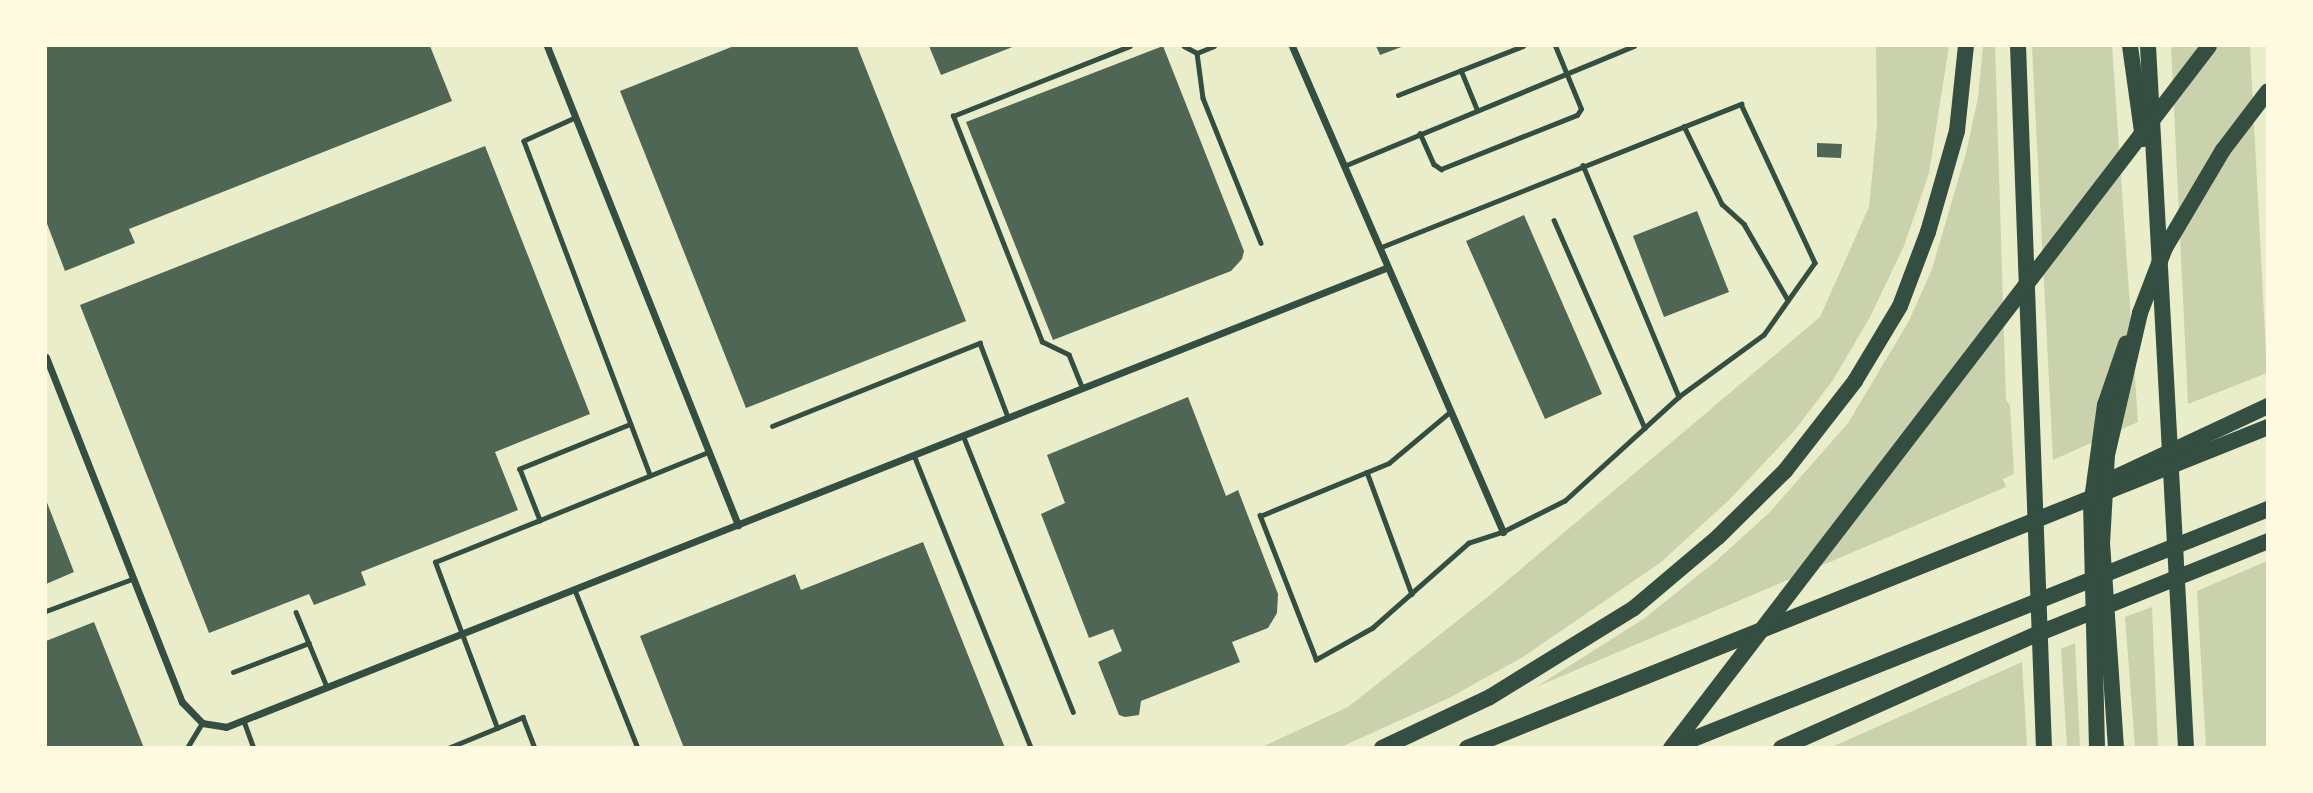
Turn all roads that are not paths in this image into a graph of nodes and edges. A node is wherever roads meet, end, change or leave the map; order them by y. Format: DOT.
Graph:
graph roads {
  1 [pos="547,46"];
  2 [pos="1130,46"];
  3 [pos="1184,46"];
  4 [pos="1214,46"];
  5 [pos="1292,46"];
  6 [pos="1523,46"];
  7 [pos="1555,46"];
  8 [pos="1634,46"];
  9 [pos="1966,46"];
  10 [pos="2018,46"];
  11 [pos="2130,46"];
  12 [pos="2148,46"];
  13 [pos="2209,46"];
  14 [pos="1196,52"];
  15 [pos="1461,70"];
  16 [pos="1566,73"];
  17 [pos="2267,92"];
  18 [pos="1398,95"];
  19 [pos="1478,109"];
  20 [pos="575,118"];
  21 [pos="1684,126"];
  22 [pos="1420,133"];
  23 [pos="1583,165"];
  24 [pos="1343,167"];
  25 [pos="2153,186"];
  26 [pos="1554,220"];
  27 [pos="1261,243"];
  28 [pos="1378,248"];
  29 [pos="1386,268"];
  30 [pos="1788,300"];
  31 [pos="2140,313"];
  32 [pos="46,356"];
  33 [pos="1082,388"];
  34 [pos="1679,397"];
  35 [pos="2267,406"];
  36 [pos="1451,411"];
  37 [pos="1008,418"];
  38 [pos="629,425"];
  39 [pos="772,426"];
  40 [pos="2267,427"];
  41 [pos="1645,428"];
  42 [pos="963,435"];
  43 [pos="708,452"];
  44 [pos="914,455"];
  45 [pos="1367,472"];
  46 [pos="650,475"];
  47 [pos="2267,509"];
  48 [pos="540,520"];
  49 [pos="738,525"];
  50 [pos="1503,532"];
  51 [pos="2267,541"];
  52 [pos="1931,561"];
  53 [pos="132,579"];
  54 [pos="575,590"];
  55 [pos="1412,594"];
  56 [pos="46,611"];
  57 [pos="296,612"];
  58 [pos="462,635"];
  59 [pos="309,643"];
  60 [pos="233,672"];
  61 [pos="327,688"];
  62 [pos="1073,712"];
  63 [pos="244,721"];
  64 [pos="202,723"];
  65 [pos="497,728"];
  66 [pos="2097,742"];
  67 [pos="2116,745"];
  68 [pos="187,747"];
  69 [pos="254,747"];
  70 [pos="448,747"];
  71 [pos="535,747"];
  72 [pos="638,747"];
  73 [pos="1031,747"];
  74 [pos="1382,747"];
  75 [pos="1467,747"];
  76 [pos="1671,747"];
  77 [pos="1781,747"];
  78 [pos="2044,747"];
  79 [pos="2186,747"];
  1 -- 20 [label="street"];
  2 -- 33 [label="lane"];
  3 -- 14 [label="lane"];
  4 -- 14 [label="lane"];
  5 -- 24 [label="street"];
  6 -- 15 [label="lane"];
  7 -- 16 [label="lane"];
  8 -- 16 [label="lane"];
  9 -- 74 [label="highway"];
  10 -- 78 [label="highway"];
  11 -- 25 [label="highway"];
  12 -- 25 [label="highway"];
  13 -- 76 [label="highway"];
  14 -- 27 [label="lane"];
  15 -- 18 [label="lane"];
  15 -- 19 [label="lane"];
  16 -- 19 [label="lane"];
  16 -- 22 [label="lane"];
  17 -- 31 [label="highway"];
  19 -- 22 [label="lane"];
  20 -- 38 [label="lane"];
  20 -- 43 [label="street"];
  21 -- 23 [label="lane"];
  21 -- 30 [label="lane"];
  21 -- 30 [label="lane"];
  22 -- 24 [label="lane"];
  23 -- 28 [label="lane"];
  23 -- 34 [label="lane"];
  24 -- 28 [label="street"];
  25 -- 79 [label="highway"];
  26 -- 41 [label="lane"];
  28 -- 29 [label="street"];
  29 -- 33 [label="street"];
  29 -- 36 [label="street"];
  30 -- 34 [label="lane"];
  31 -- 66 [label="highway"];
  31 -- 67 [label="highway"];
  32 -- 53 [label="street"];
  33 -- 37 [label="street"];
  34 -- 41 [label="lane"];
  35 -- 52 [label="highway"];
  36 -- 45 [label="lane"];
  36 -- 50 [label="street"];
  37 -- 39 [label="lane"];
  37 -- 42 [label="street"];
  38 -- 46 [label="lane"];
  38 -- 48 [label="lane"];
  40 -- 52 [label="highway"];
  41 -- 50 [label="lane"];
  42 -- 44 [label="street"];
  42 -- 62 [label="lane"];
  43 -- 46 [label="lane"];
  43 -- 49 [label="street"];
  44 -- 49 [label="street"];
  44 -- 73 [label="lane"];
  45 -- 55 [label="lane"];
  45 -- 55 [label="lane"];
  46 -- 48 [label="lane"];
  47 -- 76 [label="highway"];
  48 -- 58 [label="lane"];
  49 -- 54 [label="street"];
  50 -- 55 [label="lane"];
  51 -- 77 [label="highway"];
  52 -- 75 [label="highway"];
  53 -- 56 [label="lane"];
  53 -- 64 [label="street"];
  54 -- 58 [label="street"];
  54 -- 72 [label="lane"];
  57 -- 59 [label="lane"];
  58 -- 61 [label="street"];
  58 -- 65 [label="lane"];
  59 -- 60 [label="lane"];
  59 -- 61 [label="lane"];
  61 -- 63 [label="street"];
  63 -- 64 [label="street"];
  63 -- 69 [label="lane"];
  64 -- 68 [label="lane"];
  65 -- 70 [label="lane"];
  65 -- 71 [label="lane"];
}
